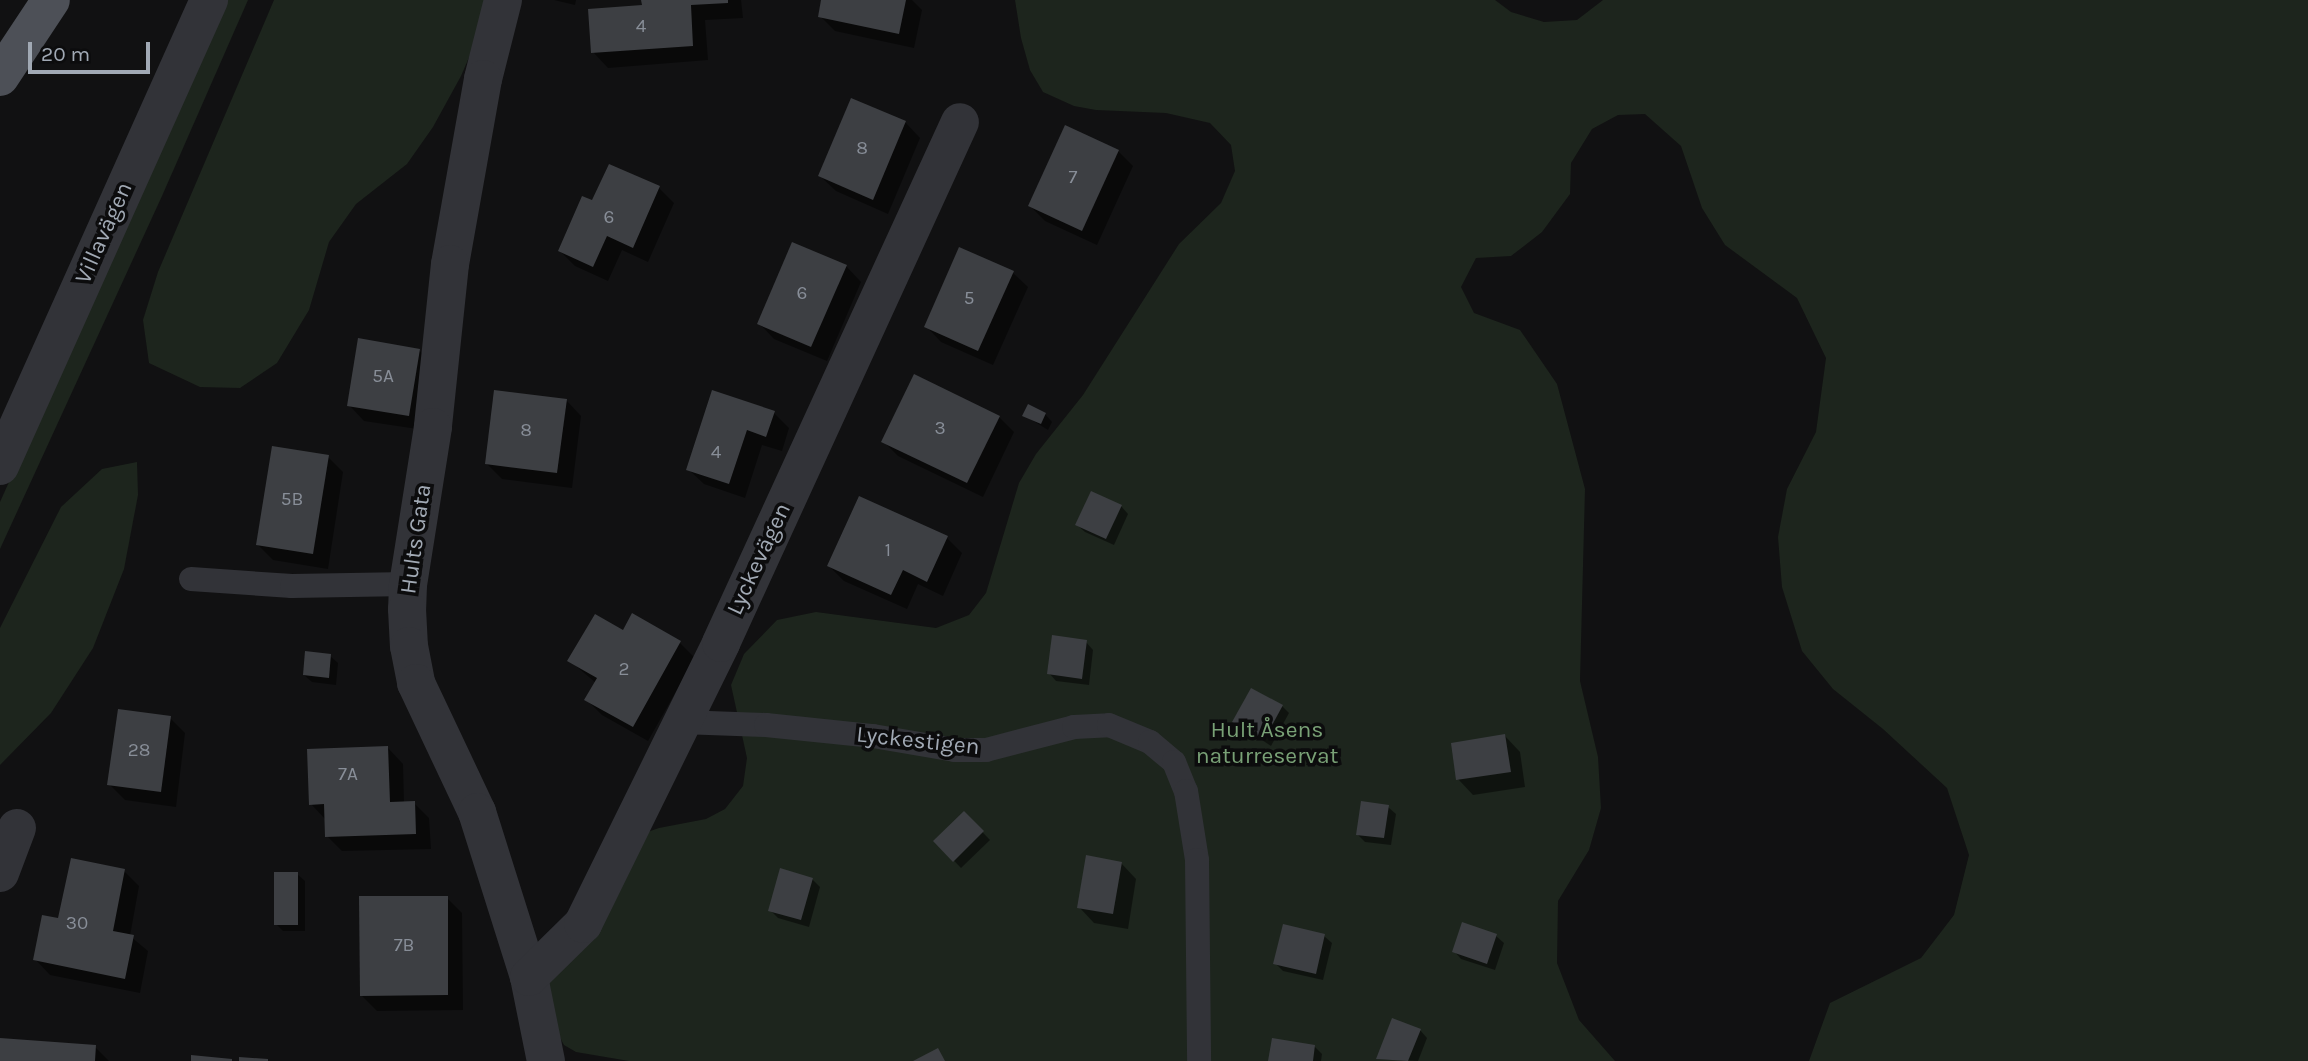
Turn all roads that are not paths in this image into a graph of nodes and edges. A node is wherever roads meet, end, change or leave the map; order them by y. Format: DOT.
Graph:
graph roads {
  1 [pos="51,0"];
  2 [pos="209,0"];
  3 [pos="503,0"];
  4 [pos="0,77"];
  5 [pos="960,122"];
  6 [pos="0,466"];
  7 [pos="191,579"];
  8 [pos="408,584"];
  9 [pos="681,722"];
  10 [pos="17,828"];
  11 [pos="0,873"];
  12 [pos="529,977"];
  13 [pos="547,1061"];
  14 [pos="1199,1061"];
  1 -- 4 [label="main road"];
  2 -- 6 [label="street, Villavägen"];
  3 -- 8 [label="street, Hults Gata"];
  5 -- 9 [label="street, Lyckevägen"];
  7 -- 8 [label="lane"];
  8 -- 12 [label="street, Hults Gata"];
  9 -- 12 [label="street, Lyckevägen"];
  9 -- 14 [label="lane, Lyckestigen"];
  10 -- 11 [label="street"];
  12 -- 13 [label="street, Hults Gata"];
}
